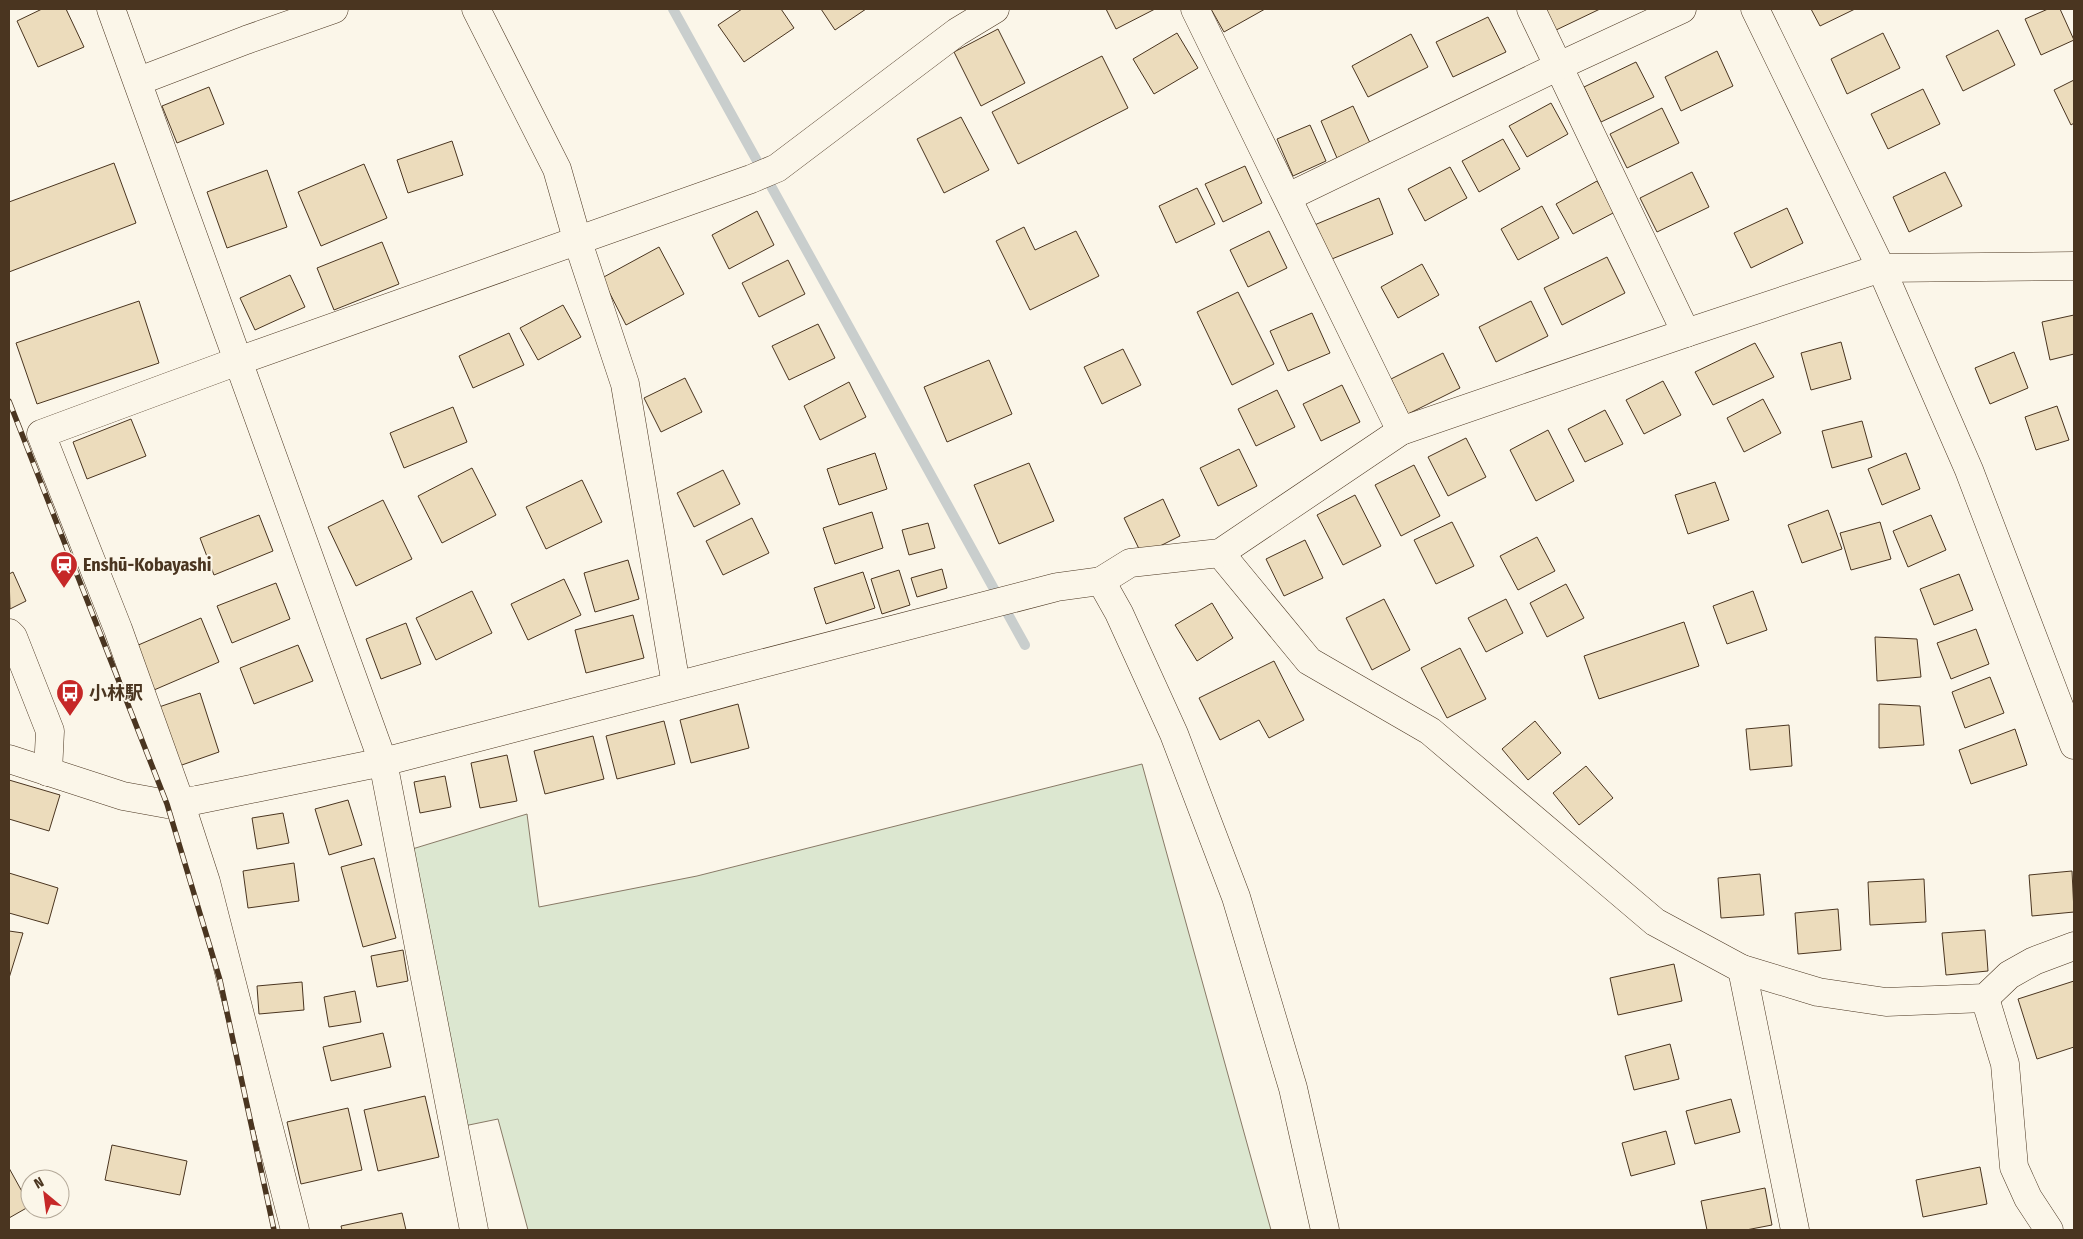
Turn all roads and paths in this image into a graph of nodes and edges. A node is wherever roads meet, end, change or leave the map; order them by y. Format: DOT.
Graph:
graph roads {
  1 [pos="111,9"];
  2 [pos="334,9"];
  3 [pos="476,9"];
  4 [pos="995,9"];
  5 [pos="1195,9"];
  6 [pos="1531,9"];
  7 [pos="1682,9"];
  8 [pos="1755,9"];
  9 [pos="1559,66"];
  10 [pos="138,82"];
  11 [pos="1288,197"];
  12 [pos="577,240"];
  13 [pos="2074,266"];
  14 [pos="1881,268"];
  15 [pos="1686,333"];
  16 [pos="238,361"];
  17 [pos="1402,432"];
  18 [pos="1220,553"];
  19 [pos="1101,581"];
  20 [pos="9,634"];
  21 [pos="676,685"];
  22 [pos="2074,745"];
  23 [pos="9,759"];
  24 [pos="383,762"];
  25 [pos="48,772"];
  26 [pos="180,802"];
  27 [pos="2074,946"];
  28 [pos="1742,969"];
  29 [pos="1985,998"];
  30 [pos="295,1230"];
  31 [pos="474,1230"];
  32 [pos="1325,1230"];
  33 [pos="1795,1230"];
  34 [pos="2049,1230"];
  1 -- 10 [label="street"];
  2 -- 10 [label="street"];
  3 -- 12 [label="street"];
  4 -- 12 [label="street"];
  5 -- 11 [label="street"];
  6 -- 9 [label="street"];
  7 -- 9 [label="street"];
  8 -- 14 [label="street"];
  9 -- 11 [label="street"];
  9 -- 15 [label="street"];
  10 -- 16 [label="street"];
  11 -- 17 [label="street"];
  12 -- 16 [label="street"];
  12 -- 21 [label="street"];
  13 -- 14 [label="street"];
  14 -- 15 [label="street"];
  14 -- 22 [label="street"];
  15 -- 17 [label="street"];
  16 -- 24 [label="street"];
  16 -- 26 [label="street"];
  17 -- 18 [label="street"];
  18 -- 19 [label="street"];
  18 -- 28 [label="street"];
  19 -- 21 [label="street"];
  19 -- 32 [label="street"];
  20 -- 25 [label="street"];
  21 -- 24 [label="street"];
  23 -- 25 [label="street"];
  24 -- 26 [label="street"];
  24 -- 31 [label="street"];
  25 -- 26 [label="street"];
  26 -- 30 [label="street"];
  27 -- 29 [label="street"];
  28 -- 29 [label="street"];
  28 -- 33 [label="street"];
  29 -- 34 [label="street"];
}
